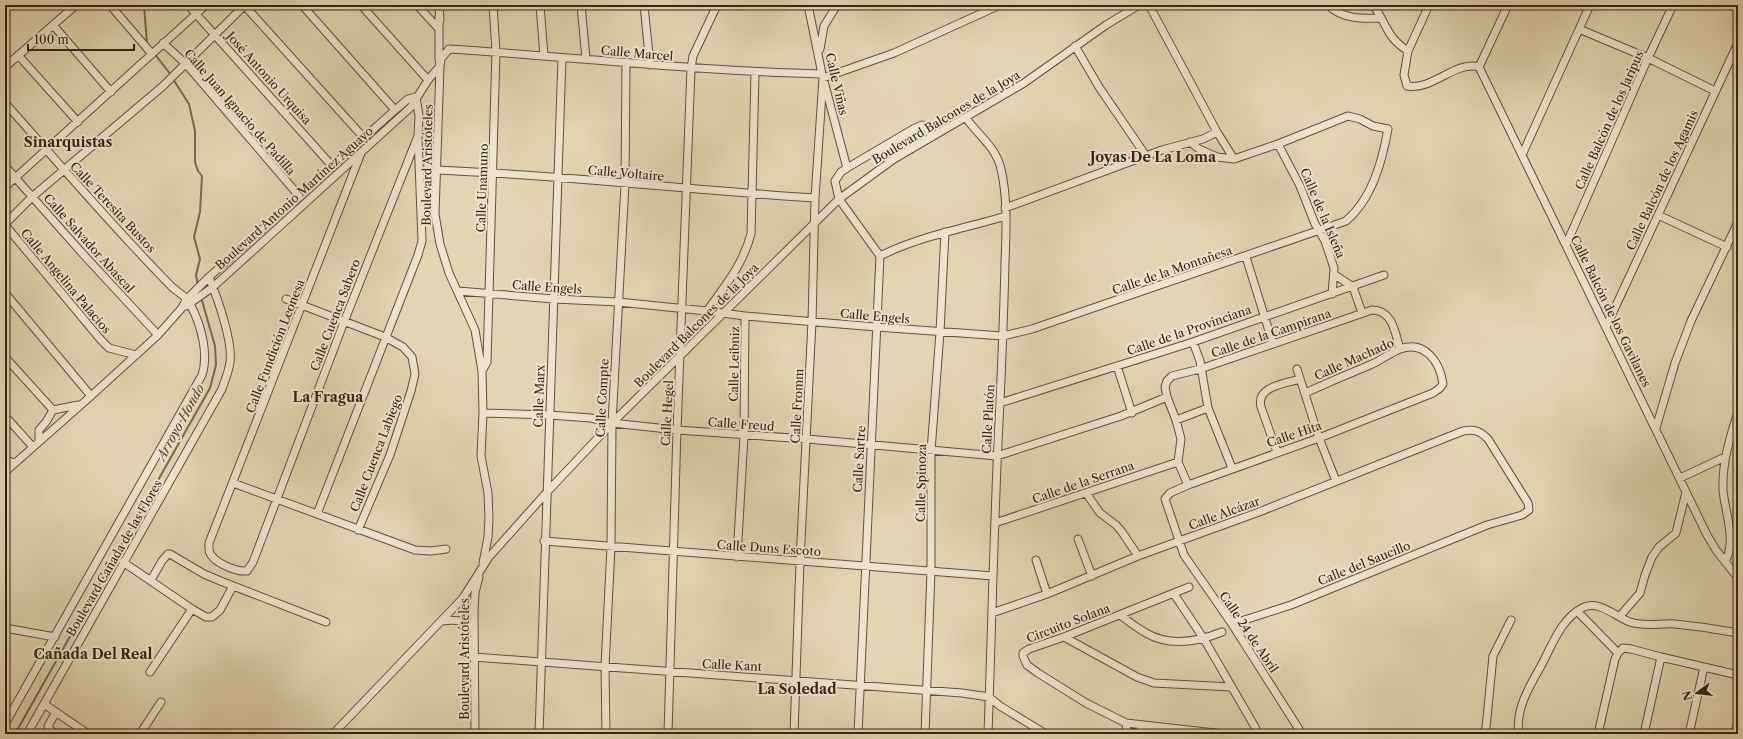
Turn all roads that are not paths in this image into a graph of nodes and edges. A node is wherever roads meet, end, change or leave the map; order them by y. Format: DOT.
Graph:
graph roads {
  1 [pos="76,5"];
  2 [pos="110,5"];
  3 [pos="188,5"];
  4 [pos="206,5"];
  5 [pos="245,5"];
  6 [pos="302,5"];
  7 [pos="361,5"];
  8 [pos="417,5"];
  9 [pos="439,5"];
  10 [pos="493,5"];
  11 [pos="540,5"];
  12 [pos="581,5"];
  13 [pos="644,5"];
  14 [pos="717,5"];
  15 [pos="808,5"];
  16 [pos="837,5"];
  17 [pos="1000,5"];
  18 [pos="1139,5"];
  19 [pos="1149,5"];
  20 [pos="1328,5"];
  21 [pos="1373,5"];
  22 [pos="1430,5"];
  23 [pos="1508,5"];
  24 [pos="1590,5"];
  25 [pos="1673,5"];
  26 [pos="196,14"];
  27 [pos="440,17"];
  28 [pos="1381,18"];
  29 [pos="53,25"];
  30 [pos="438,28"];
  31 [pos="1579,29"];
  32 [pos="215,33"];
  33 [pos="1738,43"];
  34 [pos="1075,46"];
  35 [pos="449,49"];
  36 [pos="157,50"];
  37 [pos="1408,51"];
  38 [pos="496,52"];
  39 [pos="18,55"];
  40 [pos="819,55"];
  41 [pos="544,56"];
  42 [pos="562,58"];
  43 [pos="1648,58"];
  44 [pos="586,59"];
  45 [pos="626,63"];
  46 [pos="186,64"];
  47 [pos="650,65"];
  48 [pos="440,66"];
  49 [pos="5,67"];
  50 [pos="1479,67"];
  51 [pos="691,69"];
  52 [pos="755,73"];
  53 [pos="822,76"];
  54 [pos="428,80"];
  55 [pos="1715,90"];
  56 [pos="111,92"];
  57 [pos="416,97"];
  58 [pos="5,103"];
  59 [pos="395,110"];
  60 [pos="966,118"];
  61 [pos="78,122"];
  62 [pos="1217,132"];
  63 [pos="418,136"];
  64 [pos="932,137"];
  65 [pos="364,138"];
  66 [pos="1190,142"];
  67 [pos="1278,144"];
  68 [pos="47,150"];
  69 [pos="361,153"];
  70 [pos="1522,155"];
  71 [pos="1146,156"];
  72 [pos="1234,159"];
  73 [pos="5,166"];
  74 [pos="333,166"];
  75 [pos="847,168"];
  76 [pos="64,170"];
  77 [pos="436,170"];
  78 [pos="493,172"];
  79 [pos="16,178"];
  80 [pos="558,178"];
  81 [pos="625,184"];
  82 [pos="5,187"];
  83 [pos="685,189"];
  84 [pos="751,194"];
  85 [pos="300,196"];
  86 [pos="32,197"];
  87 [pos="815,198"];
  88 [pos="839,199"];
  89 [pos="1006,208"];
  90 [pos="1658,215"];
  91 [pos="1006,216"];
  92 [pos="1738,222"];
  93 [pos="814,223"];
  94 [pos="5,224"];
  95 [pos="1319,231"];
  96 [pos="945,232"];
  97 [pos="1566,245"];
  98 [pos="1727,247"];
  99 [pos="880,256"];
  100 [pos="1246,257"];
  101 [pos="1335,275"];
  102 [pos="1384,275"];
  103 [pos="209,277"];
  104 [pos="213,287"];
  105 [pos="1353,287"];
  106 [pos="458,291"];
  107 [pos="5,293"];
  108 [pos="490,294"];
  109 [pos="1332,294"];
  110 [pos="286,299"];
  111 [pos="554,299"];
  112 [pos="189,302"];
  113 [pos="618,302"];
  114 [pos="303,305"];
  115 [pos="681,308"];
  116 [pos="707,310"];
  117 [pos="725,312"];
  118 [pos="1362,313"];
  119 [pos="745,316"];
  120 [pos="1264,316"];
  121 [pos="344,322"];
  122 [pos="812,322"];
  123 [pos="876,327"];
  124 [pos="1606,327"];
  125 [pos="940,332"];
  126 [pos="158,334"];
  127 [pos="1003,336"];
  128 [pos="385,337"];
  129 [pos="1193,342"];
  130 [pos="1273,344"];
  131 [pos="1400,349"];
  132 [pos="136,355"];
  133 [pos="5,357"];
  134 [pos="681,357"];
  135 [pos="1116,366"];
  136 [pos="1200,369"];
  137 [pos="1297,369"];
  138 [pos="482,372"];
  139 [pos="1300,379"];
  140 [pos="1440,388"];
  141 [pos="1305,393"];
  142 [pos="91,396"];
  143 [pos="1167,397"];
  144 [pos="1000,403"];
  145 [pos="80,405"];
  146 [pos="1208,408"];
  147 [pos="52,410"];
  148 [pos="1132,412"];
  149 [pos="1738,412"];
  150 [pos="483,414"];
  151 [pos="549,415"];
  152 [pos="5,416"];
  153 [pos="1176,420"];
  154 [pos="612,423"];
  155 [pos="1656,428"];
  156 [pos="677,430"];
  157 [pos="1463,431"];
  158 [pos="744,436"];
  159 [pos="1319,438"];
  160 [pos="807,439"];
  161 [pos="39,441"];
  162 [pos="870,445"];
  163 [pos="33,447"];
  164 [pos="932,451"];
  165 [pos="1277,452"];
  166 [pos="997,456"];
  167 [pos="1725,457"];
  168 [pos="5,460"];
  169 [pos="1178,462"];
  170 [pos="15,463"];
  171 [pos="1232,468"];
  172 [pos="5,472"];
  173 [pos="1680,478"];
  174 [pos="1336,481"];
  175 [pos="233,483"];
  176 [pos="1188,485"];
  177 [pos="546,492"];
  178 [pos="1686,492"];
  179 [pos="1086,493"];
  180 [pos="276,500"];
  181 [pos="1167,507"];
  182 [pos="317,514"];
  183 [pos="995,523"];
  184 [pos="358,530"];
  185 [pos="1078,539"];
  186 [pos="544,541"];
  187 [pos="1180,541"];
  188 [pos="611,548"];
  189 [pos="446,549"];
  190 [pos="674,552"];
  191 [pos="1138,556"];
  192 [pos="738,558"];
  193 [pos="1036,560"];
  194 [pos="800,561"];
  195 [pos="123,562"];
  196 [pos="1725,562"];
  197 [pos="865,566"];
  198 [pos="250,569"];
  199 [pos="931,571"];
  200 [pos="480,572"];
  201 [pos="993,576"];
  202 [pos="1092,576"];
  203 [pos="1738,578"];
  204 [pos="151,580"];
  205 [pos="233,586"];
  206 [pos="1189,587"];
  207 [pos="1047,594"];
  208 [pos="1174,594"];
  209 [pos="192,609"];
  210 [pos="1577,611"];
  211 [pos="992,613"];
  212 [pos="1120,615"];
  213 [pos="1620,616"];
  214 [pos="1510,620"];
  215 [pos="326,622"];
  216 [pos="442,622"];
  217 [pos="1232,624"];
  218 [pos="5,628"];
  219 [pos="474,630"];
  220 [pos="1222,632"];
  221 [pos="1738,633"];
  222 [pos="55,637"];
  223 [pos="1064,637"];
  224 [pos="1204,639"];
  225 [pos="1618,653"];
  226 [pos="474,657"];
  227 [pos="1661,657"];
  228 [pos="541,662"];
  229 [pos="605,666"];
  230 [pos="1704,667"];
  231 [pos="150,672"];
  232 [pos="671,672"];
  233 [pos="1738,675"];
  234 [pos="796,679"];
  235 [pos="861,684"];
  236 [pos="1231,687"];
  237 [pos="927,690"];
  238 [pos="989,697"];
  239 [pos="161,702"];
  240 [pos="44,704"];
  241 [pos="56,712"];
  242 [pos="1738,721"];
  243 [pos="1126,723"];
  244 [pos="5,724"];
  245 [pos="1145,726"];
  246 [pos="27,734"];
  247 [pos="56,734"];
  248 [pos="88,734"];
  249 [pos="140,734"];
  250 [pos="333,734"];
  251 [pos="475,734"];
  252 [pos="539,734"];
  253 [pos="606,734"];
  254 [pos="668,734"];
  255 [pos="794,734"];
  256 [pos="858,734"];
  257 [pos="925,734"];
  258 [pos="988,734"];
  259 [pos="1046,734"];
  260 [pos="1127,734"];
  261 [pos="1136,734"];
  262 [pos="1224,734"];
  263 [pos="1259,734"];
  264 [pos="1302,734"];
  265 [pos="1483,734"];
  266 [pos="1519,734"];
  267 [pos="1598,734"];
  268 [pos="1644,734"];
  269 [pos="1689,734"];
  270 [pos="1735,734"];
  1 -- 29 [label="street"];
  2 -- 36 [label="street, Calle Juan Ignacio de Padilla"];
  3 -- 26 [label="street, José Antonio Urquisa"];
  4 -- 26 [label="street"];
  5 -- 32 [label="street"];
  5 -- 65 [label="street"];
  6 -- 59 [label="street"];
  7 -- 54 [label="street"];
  8 -- 30 [label="street"];
  9 -- 27 [label="street, Boulevard Aristóteles"];
  10 -- 38 [label="street, Calle Unamuno"];
  11 -- 41 [label="street"];
  12 -- 44 [label="street"];
  13 -- 47 [label="street"];
  14 -- 51 [label="street, Calle Hegel"];
  15 -- 40 [label="street, Calle Viñas"];
  16 -- 40 [label="street"];
  17 -- 53 [label="street"];
  18 -- 34 [label="street, Boulevard Balcones de la Joya"];
  19 -- 62 [label="street"];
  20 -- 28 [label="street"];
  21 -- 28 [label="street"];
  22 -- 37 [label="street"];
  23 -- 50 [label="street"];
  24 -- 31 [label="street"];
  25 -- 43 [label="street, Calle Balcón de los Jaripus"];
  26 -- 32 [label="street, José Antonio Urquisa"];
  26 -- 36 [label="street"];
  27 -- 30 [label="street, Boulevard Aristóteles"];
  27 -- 35 [label="street, Boulevard Aristóteles"];
  28 -- 37 [label="street"];
  29 -- 39 [label="street"];
  29 -- 56 [label="street"];
  30 -- 48 [label="street, Boulevard Aristóteles"];
  31 -- 43 [label="street"];
  31 -- 70 [label="street"];
  32 -- 46 [label="street"];
  32 -- 74 [label="street, José Antonio Urquisa"];
  33 -- 55 [label="street, Calle Balcón de los Agamis"];
  34 -- 60 [label="street, Boulevard Balcones de la Joya"];
  34 -- 71 [label="street"];
  35 -- 38 [label="street, Calle Marcel"];
  35 -- 48 [label="street, Boulevard Aristóteles"];
  36 -- 46 [label="street, Calle Juan Ignacio de Padilla"];
  36 -- 56 [label="street"];
  37 -- 50 [label="street"];
  38 -- 41 [label="street, Calle Marcel"];
  38 -- 78 [label="street, Calle Unamuno"];
  39 -- 49 [label="street"];
  39 -- 61 [label="street"];
  40 -- 53 [label="street, Calle Viñas"];
  41 -- 42 [label="street, Calle Marcel"];
  42 -- 44 [label="street, Calle Marcel"];
  42 -- 80 [label="street, Calle Marx"];
  43 -- 55 [label="street"];
  43 -- 97 [label="street, Calle Balcón de los Jaripus"];
  44 -- 45 [label="street, Calle Marcel"];
  45 -- 47 [label="street, Calle Marcel"];
  45 -- 81 [label="street, Calle Compte"];
  46 -- 76 [label="street"];
  46 -- 85 [label="street, Calle Juan Ignacio de Padilla"];
  47 -- 51 [label="street, Calle Marcel"];
  48 -- 54 [label="street, Boulevard Antonio Martínez Aguayo"];
  48 -- 77 [label="street, Boulevard Aristóteles"];
  50 -- 70 [label="street, Calle Balcón de los Gavilanes"];
  51 -- 52 [label="street, Calle Marcel"];
  51 -- 83 [label="street, Calle Hegel"];
  52 -- 53 [label="street, Calle Marcel"];
  52 -- 84 [label="street"];
  53 -- 75 [label="street, Calle Viñas"];
  53 -- 87 [label="street, Calle Fromm"];
  54 -- 57 [label="street, Boulevard Antonio Martínez Aguayo"];
  55 -- 90 [label="street, Calle Balcón de los Agamis"];
  56 -- 61 [label="street"];
  57 -- 59 [label="street, Boulevard Antonio Martínez Aguayo"];
  57 -- 63 [label="street"];
  57 -- 69 [label="street, Boulevard Antonio Martínez Aguayo"];
  58 -- 68 [label="street, Calle Teresita Bustos"];
  59 -- 65 [label="street, Boulevard Antonio Martínez Aguayo"];
  60 -- 64 [label="street, Boulevard Balcones de la Joya"];
  60 -- 89 [label="street, Calle Platón"];
  61 -- 68 [label="street"];
  62 -- 66 [label="street"];
  62 -- 72 [label="street"];
  63 -- 121 [label="street, Calle Cuenca Sabero"];
  63 -- 128 [label="street"];
  64 -- 75 [label="street"];
  64 -- 88 [label="street, Boulevard Balcones de la Joya"];
  65 -- 74 [label="street, Boulevard Antonio Martínez Aguayo"];
  66 -- 71 [label="street"];
  66 -- 72 [label="street"];
  67 -- 72 [label="street"];
  67 -- 95 [label="street, Calle de la Isleña"];
  67 -- 95 [label="street, Calle de la Montañesa"];
  68 -- 76 [label="street, Calle Teresita Bustos"];
  68 -- 79 [label="street"];
  69 -- 104 [label="street, Boulevard Antonio Martínez Aguayo"];
  69 -- 114 [label="street, Calle Fundición Leonesa"];
  70 -- 97 [label="street, Calle Balcón de los Gavilanes"];
  71 -- 89 [label="street"];
  73 -- 79 [label="street, Calle Salvador Abascal"];
  74 -- 85 [label="street, Boulevard Antonio Martínez Aguayo"];
  75 -- 88 [label="street"];
  76 -- 86 [label="street"];
  76 -- 112 [label="street, Calle Teresita Bustos"];
  77 -- 78 [label="street, Calle Voltaire"];
  77 -- 106 [label="street, Boulevard Aristóteles"];
  78 -- 80 [label="street, Calle Voltaire"];
  78 -- 108 [label="street, Calle Unamuno"];
  79 -- 82 [label="street"];
  79 -- 86 [label="street, Calle Salvador Abascal"];
  80 -- 81 [label="street, Calle Voltaire"];
  80 -- 111 [label="street, Calle Marx"];
  81 -- 83 [label="street, Calle Voltaire"];
  81 -- 113 [label="street, Calle Compte"];
  83 -- 84 [label="street, Calle Voltaire"];
  83 -- 115 [label="street, Calle Hegel"];
  84 -- 87 [label="street, Calle Voltaire"];
  84 -- 116 [label="street"];
  85 -- 103 [label="street, Boulevard Antonio Martínez Aguayo"];
  86 -- 94 [label="street"];
  86 -- 126 [label="street, Calle Salvador Abascal"];
  87 -- 93 [label="street, Calle Fromm"];
  88 -- 93 [label="street, Boulevard Balcones de la Joya"];
  88 -- 99 [label="street"];
  89 -- 91 [label="street, Calle Platón"];
  90 -- 98 [label="street"];
  90 -- 124 [label="street, Calle Balcón de los Agamis"];
  91 -- 96 [label="street"];
  91 -- 127 [label="street, Calle Platón"];
  92 -- 98 [label="street"];
  93 -- 117 [label="street, Boulevard Balcones de la Joya"];
  93 -- 122 [label="street, Calle Fromm"];
  94 -- 132 [label="street, Calle Angelina Palacios"];
  95 -- 100 [label="street, Calle de la Montañesa"];
  95 -- 101 [label="street, Calle de la Isleña"];
  96 -- 99 [label="street"];
  96 -- 125 [label="street, Calle Spinoza"];
  97 -- 124 [label="street, Calle Balcón de los Gavilanes"];
  98 -- 155 [label="street"];
  99 -- 123 [label="street, Calle Sartre"];
  100 -- 120 [label="street"];
  100 -- 127 [label="street, Calle de la Montañesa"];
  101 -- 105 [label="street"];
  101 -- 109 [label="street, Calle de la Isleña"];
  102 -- 105 [label="street, Calle de la Provinciana"];
  103 -- 104 [label="street, Boulevard Cañada de las Flores"];
  103 -- 112 [label="street, Boulevard Antonio Martínez Aguayo"];
  104 -- 112 [label="street, Boulevard Antonio Martínez Aguayo"];
  104 -- 195 [label="street, Boulevard Cañada de las Flores"];
  105 -- 109 [label="street, Calle de la Provinciana"];
  105 -- 118 [label="street"];
  106 -- 108 [label="street, Calle Engels"];
  106 -- 138 [label="street, Boulevard Aristóteles"];
  107 -- 142 [label="street"];
  108 -- 111 [label="street, Calle Engels"];
  108 -- 138 [label="street, Calle Unamuno"];
  109 -- 120 [label="street, Calle de la Provinciana"];
  110 -- 114 [label="street, Calle Cuenca Labiego"];
  111 -- 113 [label="street, Calle Engels"];
  111 -- 151 [label="street, Calle Marx"];
  112 -- 126 [label="street, Boulevard Antonio Martínez Aguayo"];
  112 -- 222 [label="street, Boulevard Cañada de las Flores"];
  113 -- 115 [label="street, Calle Engels"];
  113 -- 154 [label="street, Calle Compte"];
  114 -- 121 [label="street, Calle Cuenca Labiego"];
  114 -- 175 [label="street, Calle Fundición Leonesa"];
  115 -- 116 [label="street, Calle Leibniz"];
  115 -- 134 [label="street, Calle Hegel"];
  116 -- 117 [label="street, Calle Leibniz"];
  117 -- 119 [label="street, Calle Leibniz"];
  117 -- 134 [label="street, Boulevard Balcones de la Joya"];
  118 -- 130 [label="street, Calle de la Campirana"];
  118 -- 131 [label="street, Calle de la Campirana"];
  119 -- 122 [label="street, Calle Engels"];
  119 -- 158 [label="street, Calle Leibniz"];
  120 -- 129 [label="street, Calle de la Provinciana"];
  120 -- 130 [label="street"];
  121 -- 128 [label="street, Calle Cuenca Labiego"];
  121 -- 180 [label="street, Calle Cuenca Sabero"];
  122 -- 123 [label="street, Calle Engels"];
  122 -- 160 [label="street, Calle Fromm"];
  123 -- 125 [label="street, Calle Engels"];
  123 -- 162 [label="street, Calle Sartre"];
  124 -- 155 [label="street, Calle Balcón de los Gavilanes"];
  125 -- 127 [label="street, Calle Engels"];
  125 -- 164 [label="street, Calle Spinoza"];
  126 -- 132 [label="street, Boulevard Antonio Martínez Aguayo"];
  127 -- 144 [label="street, Calle Platón"];
  128 -- 182 [label="street"];
  128 -- 184 [label="street, Calle Cuenca Labiego"];
  129 -- 135 [label="street, Calle de la Provinciana"];
  129 -- 136 [label="street"];
  130 -- 136 [label="street, Calle de la Campirana"];
  131 -- 140 [label="street, Calle Machado"];
  131 -- 141 [label="street, Calle Machado"];
  132 -- 142 [label="street, Boulevard Antonio Martínez Aguayo"];
  133 -- 147 [label="street"];
  134 -- 154 [label="street, Boulevard Balcones de la Joya"];
  134 -- 156 [label="street, Calle Hegel"];
  135 -- 144 [label="street, Calle de la Provinciana"];
  135 -- 148 [label="street"];
  136 -- 143 [label="street, Calle de la Campirana"];
  136 -- 146 [label="street"];
  137 -- 139 [label="street"];
  138 -- 150 [label="street, Boulevard Aristóteles"];
  139 -- 141 [label="street"];
  139 -- 165 [label="street"];
  140 -- 159 [label="street, Calle Hita"];
  141 -- 159 [label="street"];
  142 -- 145 [label="street, Boulevard Antonio Martínez Aguayo"];
  143 -- 148 [label="street"];
  143 -- 153 [label="street"];
  144 -- 166 [label="street, Calle Platón"];
  145 -- 147 [label="street"];
  145 -- 161 [label="street, Boulevard Antonio Martínez Aguayo"];
  146 -- 153 [label="street"];
  146 -- 171 [label="street"];
  147 -- 161 [label="street"];
  148 -- 166 [label="street"];
  149 -- 167 [label="street"];
  150 -- 151 [label="street, Calle Freud"];
  150 -- 200 [label="street, Boulevard Aristóteles"];
  151 -- 154 [label="street, Calle Freud"];
  151 -- 177 [label="street, Calle Marx"];
  152 -- 163 [label="street"];
  153 -- 169 [label="street"];
  154 -- 156 [label="street, Calle Freud"];
  154 -- 177 [label="street, Boulevard Balcones de la Joya"];
  154 -- 188 [label="street, Calle Compte"];
  155 -- 173 [label="street, Calle Balcón de los Gavilanes"];
  156 -- 158 [label="street, Calle Freud"];
  156 -- 190 [label="street, Calle Hegel"];
  157 -- 174 [label="street, Calle Alcázar"];
  157 -- 217 [label="street, Calle del Saucillo"];
  158 -- 160 [label="street, Calle Freud"];
  158 -- 192 [label="street, Calle Leibniz"];
  159 -- 165 [label="street, Calle Hita"];
  159 -- 174 [label="street"];
  160 -- 162 [label="street, Calle Freud"];
  160 -- 194 [label="street, Calle Fromm"];
  161 -- 163 [label="street, Boulevard Antonio Martínez Aguayo"];
  162 -- 164 [label="street, Calle Freud"];
  162 -- 197 [label="street, Calle Sartre"];
  163 -- 170 [label="street, Boulevard Antonio Martínez Aguayo"];
  164 -- 166 [label="street, Calle Freud"];
  164 -- 199 [label="street, Calle Spinoza"];
  165 -- 171 [label="street, Calle Hita"];
  166 -- 183 [label="street, Calle Platón"];
  167 -- 173 [label="street"];
  167 -- 196 [label="street"];
  168 -- 170 [label="street"];
  169 -- 176 [label="street"];
  169 -- 179 [label="street, Calle de la Serrana"];
  170 -- 172 [label="street, Boulevard Antonio Martínez Aguayo"];
  171 -- 176 [label="street, Calle Hita"];
  173 -- 178 [label="street, Calle Balcón de los Gavilanes"];
  174 -- 187 [label="street, Calle Alcázar"];
  175 -- 180 [label="street"];
  175 -- 198 [label="street, Calle Fundición Leonesa"];
  176 -- 181 [label="street, Calle Hita"];
  177 -- 186 [label="street, Calle Marx"];
  177 -- 200 [label="street, Boulevard Balcones de la Joya"];
  178 -- 196 [label="street, Calle Balcón de los Gavilanes"];
  178 -- 213 [label="street"];
  179 -- 183 [label="street, Calle de la Serrana"];
  179 -- 191 [label="street"];
  180 -- 182 [label="street"];
  180 -- 198 [label="street, Calle Cuenca Sabero"];
  181 -- 187 [label="street, Calle 24 de Abril"];
  182 -- 184 [label="street"];
  183 -- 201 [label="street, Calle Platón"];
  184 -- 189 [label="street"];
  185 -- 202 [label="street"];
  186 -- 188 [label="street, Calle Duns Escoto"];
  186 -- 228 [label="street, Calle Marx"];
  187 -- 191 [label="street, Calle Alcázar"];
  187 -- 217 [label="street, Calle 24 de Abril"];
  188 -- 190 [label="street, Calle Duns Escoto"];
  188 -- 229 [label="street, Calle Compte"];
  190 -- 192 [label="street, Calle Duns Escoto"];
  190 -- 232 [label="street, Calle Hegel"];
  191 -- 202 [label="street, Calle Alcázar"];
  192 -- 194 [label="street, Calle Duns Escoto"];
  193 -- 207 [label="street"];
  194 -- 197 [label="street, Calle Duns Escoto"];
  194 -- 234 [label="street, Calle Fromm"];
  195 -- 204 [label="street"];
  195 -- 240 [label="street, Boulevard Cañada de las Flores"];
  196 -- 203 [label="street, Calle Balcón de los Gavilanes"];
  197 -- 199 [label="street, Calle Duns Escoto"];
  197 -- 235 [label="street, Calle Sartre"];
  199 -- 201 [label="street, Calle Duns Escoto"];
  199 -- 237 [label="street, Calle Spinoza"];
  200 -- 216 [label="street, Boulevard Balcones de la Joya"];
  200 -- 219 [label="street, Boulevard Aristóteles"];
  201 -- 211 [label="street, Calle Platón"];
  202 -- 207 [label="street, Calle Alcázar"];
  204 -- 205 [label="street"];
  204 -- 209 [label="street"];
  205 -- 209 [label="street"];
  205 -- 215 [label="street"];
  206 -- 208 [label="street, Circuito Solana"];
  207 -- 211 [label="street, Calle Alcázar"];
  208 -- 212 [label="street, Circuito Solana"];
  208 -- 224 [label="street"];
  209 -- 231 [label="street"];
  210 -- 213 [label="street"];
  210 -- 225 [label="street"];
  210 -- 266 [label="street"];
  211 -- 238 [label="street, Calle Platón"];
  212 -- 223 [label="street, Circuito Solana"];
  212 -- 224 [label="street"];
  213 -- 221 [label="street"];
  214 -- 265 [label="street"];
  216 -- 219 [label="street"];
  216 -- 250 [label="street, Boulevard Balcones de la Joya"];
  217 -- 264 [label="street, Calle 24 de Abril"];
  218 -- 222 [label="street"];
  219 -- 226 [label="street, Boulevard Aristóteles"];
  220 -- 224 [label="street"];
  222 -- 244 [label="street, Boulevard Cañada de las Flores"];
  223 -- 236 [label="street"];
  223 -- 243 [label="street, Circuito Solana"];
  224 -- 236 [label="street"];
  225 -- 227 [label="street"];
  225 -- 267 [label="street"];
  226 -- 228 [label="street, Calle Kant"];
  226 -- 251 [label="street, Boulevard Aristóteles"];
  227 -- 230 [label="street"];
  227 -- 268 [label="street"];
  228 -- 229 [label="street, Calle Kant"];
  228 -- 252 [label="street, Calle Marx"];
  229 -- 232 [label="street, Calle Kant"];
  229 -- 253 [label="street, Calle Compte"];
  230 -- 233 [label="street"];
  230 -- 269 [label="street"];
  232 -- 234 [label="street, Calle Kant"];
  232 -- 254 [label="street, Calle Hegel"];
  234 -- 235 [label="street, Calle Kant"];
  234 -- 255 [label="street, Calle Fromm"];
  235 -- 237 [label="street, Calle Kant"];
  235 -- 256 [label="street, Calle Sartre"];
  236 -- 263 [label="street"];
  237 -- 238 [label="street, Calle Kant"];
  237 -- 257 [label="street, Calle Spinoza"];
  238 -- 258 [label="street, Calle Platón"];
  238 -- 259 [label="street"];
  239 -- 249 [label="street"];
  240 -- 241 [label="street"];
  240 -- 246 [label="street, Boulevard Cañada de las Flores"];
  241 -- 247 [label="street"];
  241 -- 248 [label="street"];
  242 -- 270 [label="street"];
  243 -- 245 [label="street, Circuito Solana"];
  243 -- 260 [label="street"];
  245 -- 261 [label="street"];
  245 -- 262 [label="street, Circuito Solana"];
}
